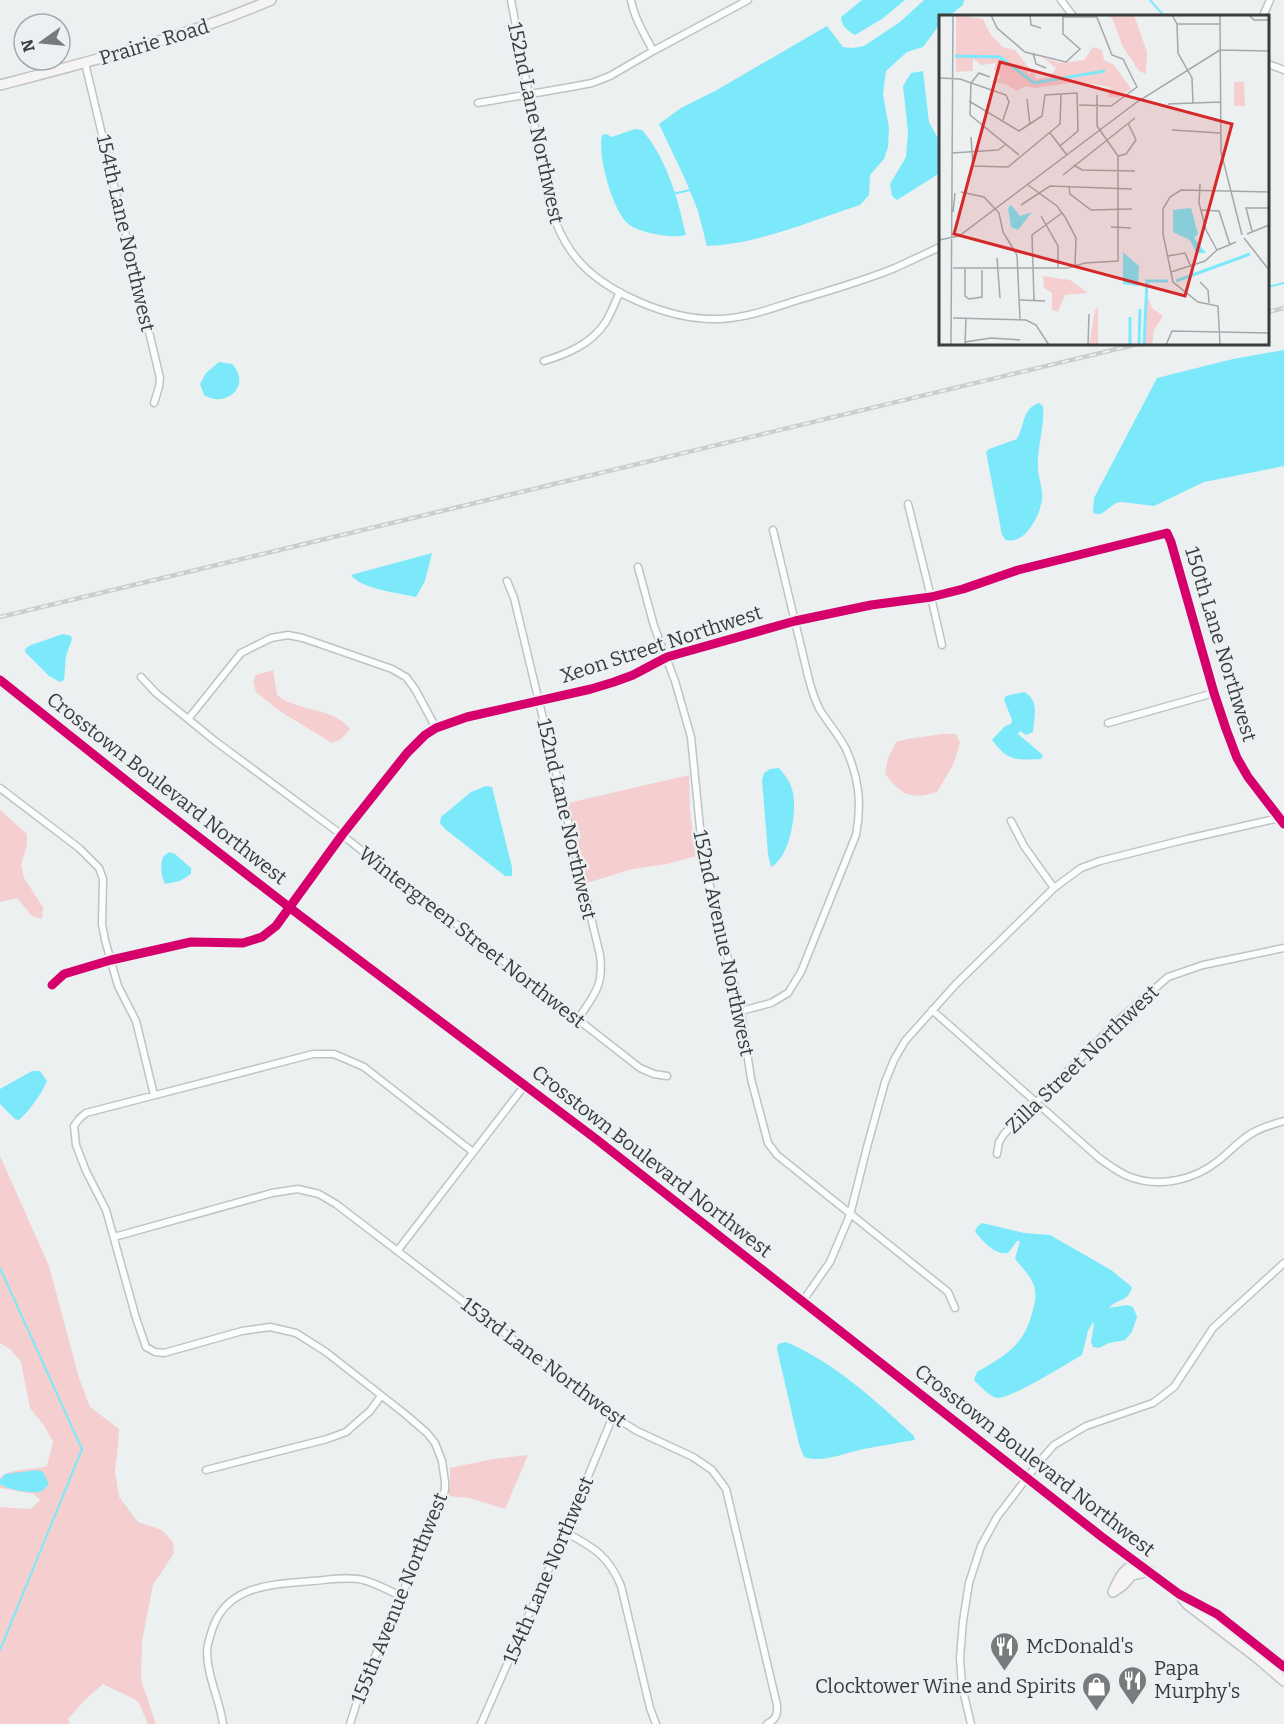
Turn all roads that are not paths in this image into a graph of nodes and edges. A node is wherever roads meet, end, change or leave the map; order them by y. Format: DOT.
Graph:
graph roads {
  1 [pos="271,0"];
  2 [pos="510,0"];
  3 [pos="631,0"];
  4 [pos="748,0"];
  5 [pos="1061,0"];
  6 [pos="1270,0"];
  7 [pos="1069,15"];
  8 [pos="1263,15"];
  9 [pos="653,51"];
  10 [pos="85,63"];
  11 [pos="1269,64"];
  12 [pos="1284,70"];
  13 [pos="0,85"];
  14 [pos="529,94"];
  15 [pos="478,103"];
  16 [pos="939,247"];
  17 [pos="620,292"];
  18 [pos="544,361"];
  19 [pos="154,403"];
  20 [pos="908,504"];
  21 [pos="773,530"];
  22 [pos="1167,533"];
  23 [pos="638,567"];
  24 [pos="507,581"];
  25 [pos="931,597"];
  26 [pos="795,621"];
  27 [pos="942,645"];
  28 [pos="667,657"];
  29 [pos="141,677"];
  30 [pos="0,680"];
  31 [pos="1214,693"];
  32 [pos="538,700"];
  33 [pos="189,718"];
  34 [pos="1108,723"];
  35 [pos="436,728"];
  36 [pos="0,788"];
  37 [pos="1011,821"];
  38 [pos="1282,821"];
  39 [pos="342,835"];
  40 [pos="1054,888"];
  41 [pos="290,907"];
  42 [pos="1284,948"];
  43 [pos="111,960"];
  44 [pos="52,985"];
  45 [pos="932,1010"];
  46 [pos="741,1011"];
  47 [pos="578,1019"];
  48 [pos="667,1076"];
  49 [pos="525,1085"];
  50 [pos="154,1095"];
  51 [pos="1036,1102"];
  52 [pos="1284,1121"];
  53 [pos="473,1152"];
  54 [pos="997,1154"];
  55 [pos="850,1215"];
  56 [pos="114,1237"];
  57 [pos="398,1250"];
  58 [pos="1284,1263"];
  59 [pos="802,1302"];
  60 [pos="955,1308"];
  61 [pos="381,1396"];
  62 [pos="613,1416"];
  63 [pos="206,1470"];
  64 [pos="1028,1477"];
  65 [pos="565,1532"];
  66 [pos="1140,1564"];
  67 [pos="1150,1572"];
  68 [pos="1179,1594"];
  69 [pos="401,1596"];
  70 [pos="1284,1667"];
  71 [pos="1284,1681"];
  72 [pos="223,1724"];
  73 [pos="350,1724"];
  74 [pos="481,1724"];
  75 [pos="656,1724"];
  76 [pos="768,1724"];
  77 [pos="971,1724"];
  1 -- 10 [label="street, Prairie Road"];
  2 -- 14 [label="street, 152nd Lane Northwest"];
  3 -- 9 [label="street"];
  4 -- 9 [label="street"];
  5 -- 7 [label="street"];
  6 -- 8 [label="street"];
  9 -- 14 [label="street"];
  10 -- 13 [label="street, Prairie Road"];
  10 -- 19 [label="street, 154th Lane Northwest"];
  11 -- 12 [label="street"];
  14 -- 15 [label="street"];
  14 -- 17 [label="street, 152nd Lane Northwest"];
  16 -- 17 [label="street, 152nd Lane Northwest"];
  17 -- 18 [label="street"];
  20 -- 25 [label="street"];
  21 -- 26 [label="street"];
  22 -- 25 [label="street, Xeon Street Northwest"];
  22 -- 31 [label="street, 150th Lane Northwest"];
  23 -- 28 [label="street, 152nd Avenue Northwest"];
  24 -- 32 [label="street, 152nd Lane Northwest"];
  25 -- 26 [label="street, Xeon Street Northwest"];
  25 -- 27 [label="street"];
  26 -- 28 [label="street, Xeon Street Northwest"];
  26 -- 46 [label="street"];
  28 -- 32 [label="street, Xeon Street Northwest"];
  28 -- 46 [label="street, 152nd Avenue Northwest"];
  29 -- 33 [label="street, Wintergreen Street Northwest"];
  30 -- 41 [label="street, Crosstown Boulevard Northwest"];
  31 -- 34 [label="street"];
  31 -- 38 [label="street, 150th Lane Northwest"];
  32 -- 35 [label="street, Xeon Street Northwest"];
  32 -- 47 [label="street, 152nd Lane Northwest"];
  33 -- 35 [label="street"];
  33 -- 39 [label="street, Wintergreen Street Northwest"];
  35 -- 39 [label="street, Xeon Street Northwest"];
  36 -- 43 [label="street"];
  37 -- 40 [label="street"];
  38 -- 40 [label="street"];
  39 -- 41 [label="street, Xeon Street Northwest"];
  39 -- 47 [label="street, Wintergreen Street Northwest"];
  40 -- 45 [label="street"];
  41 -- 43 [label="street, Xeon Street Northwest"];
  41 -- 49 [label="street, Crosstown Boulevard Northwest"];
  42 -- 51 [label="street, Zilla Street Northwest"];
  43 -- 44 [label="street, Xeon Street Northwest"];
  43 -- 50 [label="street"];
  45 -- 51 [label="street"];
  45 -- 55 [label="street"];
  46 -- 55 [label="street, 152nd Avenue Northwest"];
  47 -- 48 [label="street, Wintergreen Street Northwest"];
  49 -- 53 [label="street"];
  49 -- 59 [label="street, Crosstown Boulevard Northwest"];
  50 -- 53 [label="street"];
  50 -- 56 [label="street"];
  51 -- 52 [label="street"];
  51 -- 54 [label="street, Zilla Street Northwest"];
  53 -- 57 [label="street"];
  55 -- 59 [label="street"];
  55 -- 60 [label="street"];
  56 -- 57 [label="street, 153rd Lane Northwest"];
  56 -- 61 [label="street, 155th Avenue Northwest"];
  57 -- 62 [label="street, 153rd Lane Northwest"];
  58 -- 64 [label="street"];
  59 -- 64 [label="street, Crosstown Boulevard Northwest"];
  61 -- 63 [label="street"];
  61 -- 69 [label="street, 155th Avenue Northwest"];
  62 -- 65 [label="street, 154th Lane Northwest"];
  62 -- 76 [label="street, 153rd Lane Northwest"];
  64 -- 66 [label="street, Crosstown Boulevard Northwest"];
  64 -- 77 [label="street"];
  65 -- 74 [label="street, 154th Lane Northwest"];
  65 -- 75 [label="street"];
  66 -- 67 [label="street, Crosstown Boulevard Northwest"];
  66 -- 67 [label="street"];
  67 -- 68 [label="street, Crosstown Boulevard Northwest"];
  68 -- 70 [label="street, Crosstown Boulevard Northwest"];
  68 -- 71 [label="street, Crosstown Boulevard Northwest"];
  69 -- 72 [label="street"];
  69 -- 73 [label="street, 155th Avenue Northwest"];
}
